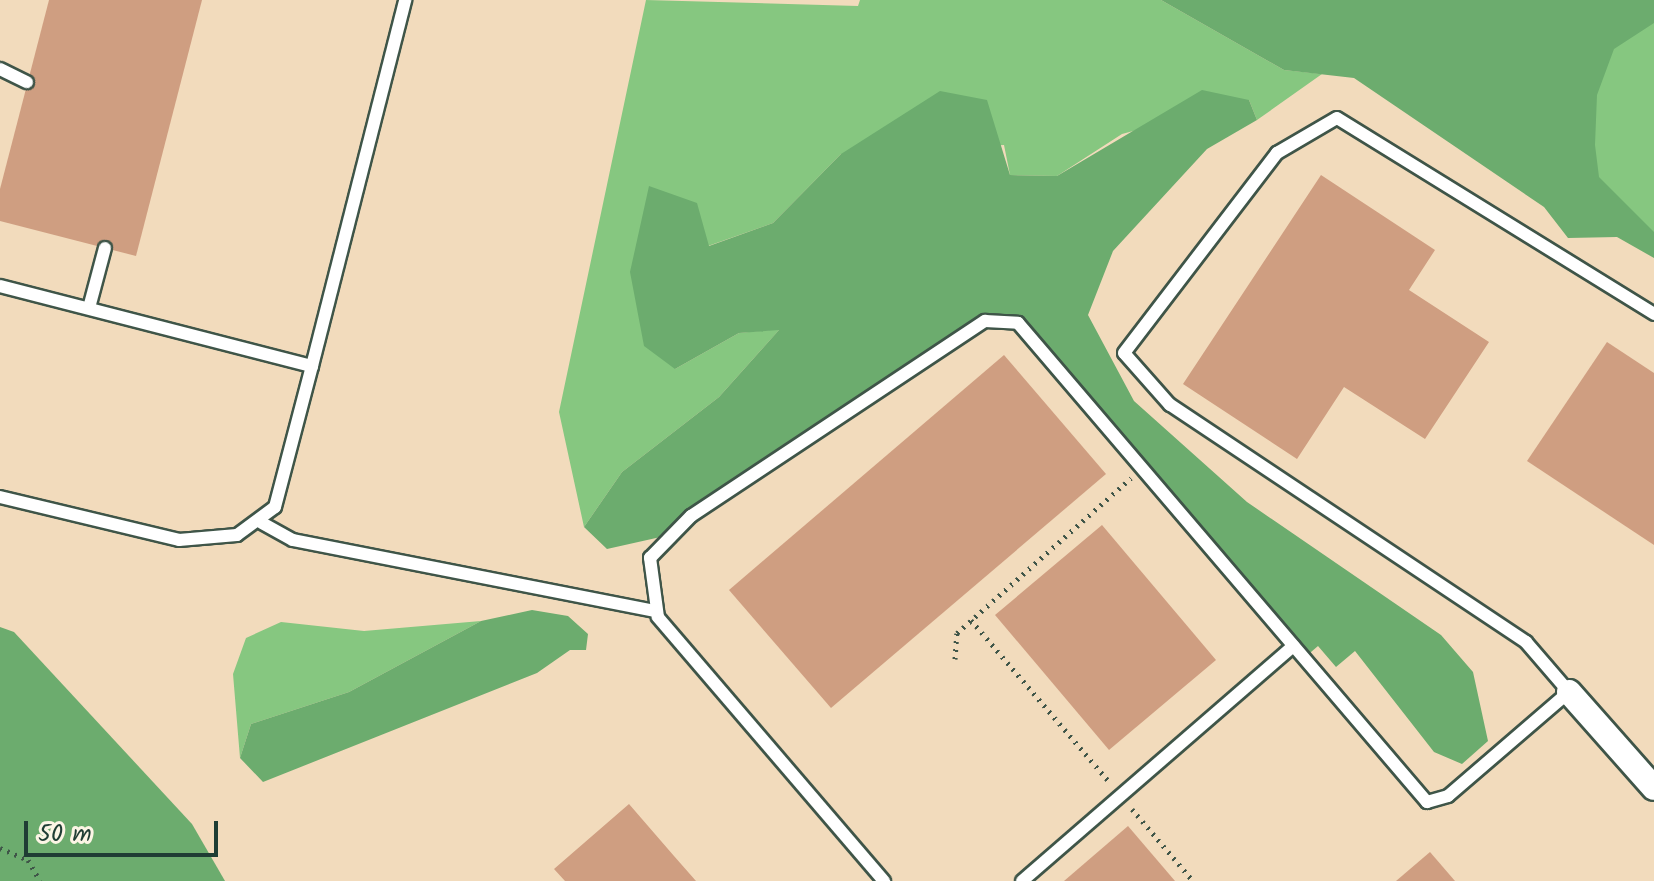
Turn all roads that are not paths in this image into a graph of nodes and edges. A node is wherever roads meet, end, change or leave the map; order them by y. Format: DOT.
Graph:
graph roads {
  1 [pos="405,0"];
  2 [pos="0,69"];
  3 [pos="27,82"];
  4 [pos="105,248"];
  5 [pos="0,286"];
  6 [pos="89,308"];
  7 [pos="1654,314"];
  8 [pos="312,366"];
  9 [pos="0,497"];
  10 [pos="262,523"];
  11 [pos="656,611"];
  12 [pos="1293,646"];
  13 [pos="1569,692"];
  14 [pos="1654,788"];
  15 [pos="884,881"];
  16 [pos="1022,881"];
  1 -- 8 [label="lane"];
  2 -- 3 [label="lane"];
  4 -- 6 [label="lane"];
  5 -- 6 [label="lane"];
  6 -- 8 [label="lane"];
  7 -- 13 [label="lane"];
  8 -- 10 [label="lane"];
  9 -- 10 [label="lane"];
  10 -- 11 [label="lane"];
  11 -- 12 [label="lane"];
  11 -- 15 [label="lane"];
  12 -- 13 [label="lane"];
  12 -- 16 [label="lane"];
  13 -- 14 [label="street"];
}
